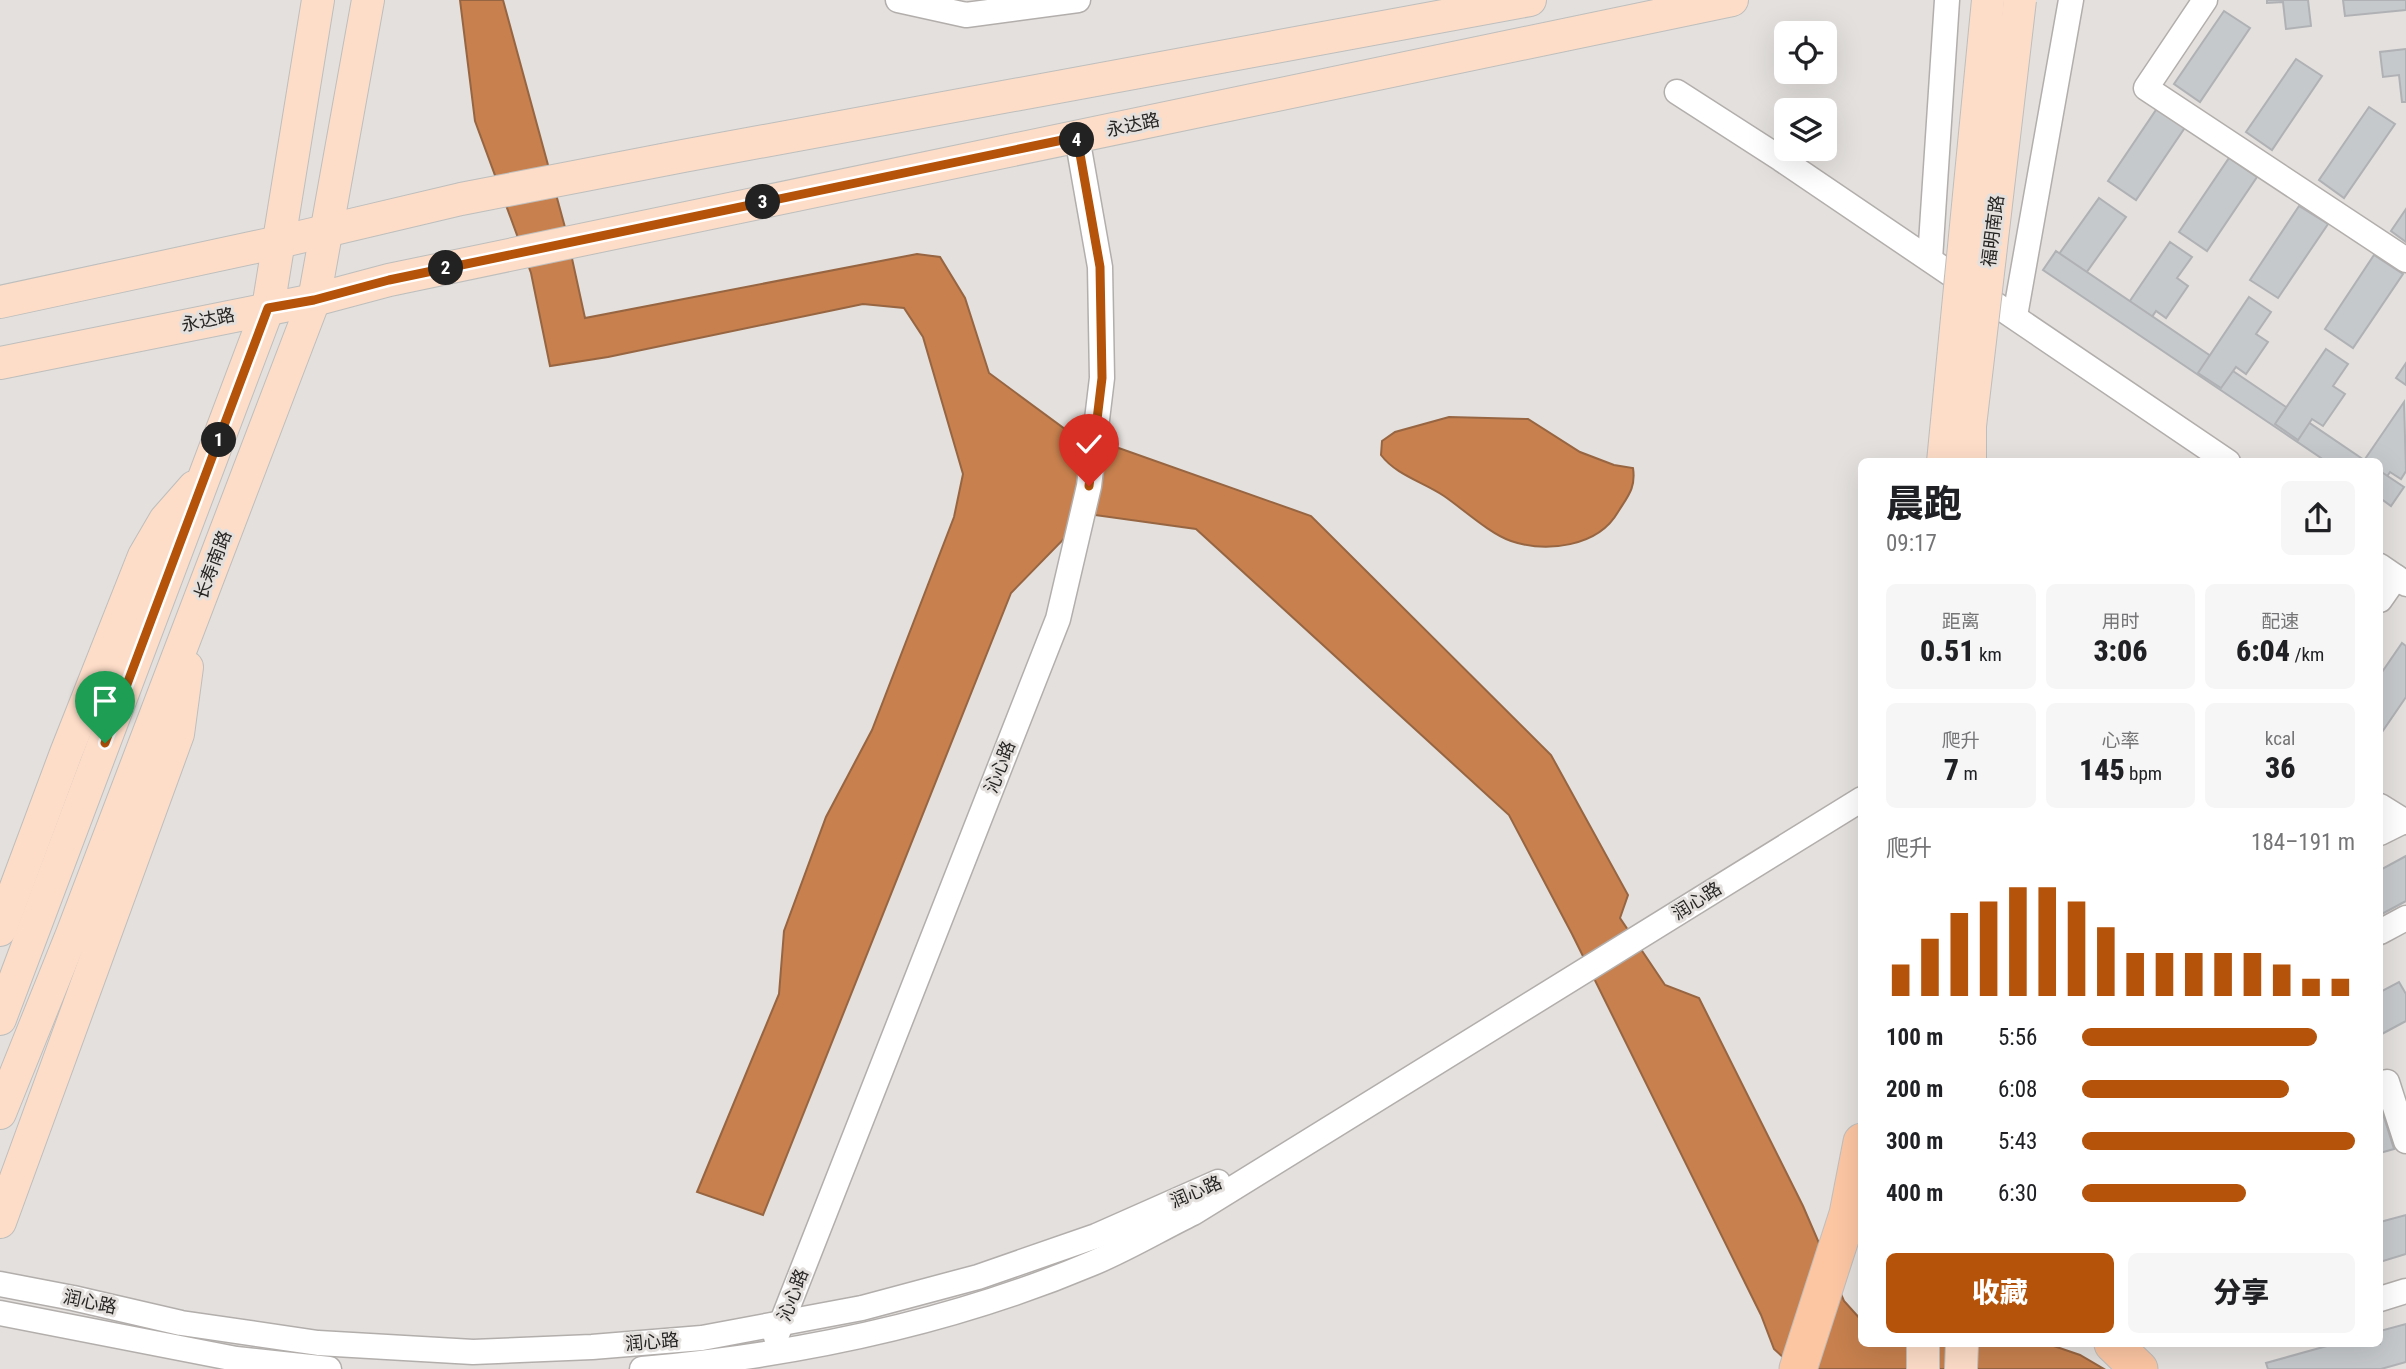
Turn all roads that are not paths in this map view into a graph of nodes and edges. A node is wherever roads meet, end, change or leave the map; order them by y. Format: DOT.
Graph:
graph roads {
  1 [pos="318,0"];
  2 [pos="368,0"];
  3 [pos="898,0"];
  4 [pos="1078,0"];
  5 [pos="1732,0"];
  6 [pos="1947,0"];
  7 [pos="1989,0"];
  8 [pos="2020,0"];
  9 [pos="2071,0"];
  10 [pos="2205,0"];
  11 [pos="1506,2"];
  12 [pos="1677,92"];
  13 [pos="1077,137"];
  14 [pos="327,231"];
  15 [pos="279,242"];
  16 [pos="1930,259"];
  17 [pos="2406,260"];
  18 [pos="314,300"];
  19 [pos="0,302"];
  20 [pos="268,308"];
  21 [pos="2015,316"];
  22 [pos="0,363"];
  23 [pos="1943,458"];
  24 [pos="1970,458"];
  25 [pos="2222,458"];
  26 [pos="206,473"];
  27 [pos="2394,575"];
  28 [pos="2383,595"];
  29 [pos="194,615"];
  30 [pos="1858,801"];
  31 [pos="2383,808"];
  32 [pos="2405,821"];
  33 [pos="2383,832"];
  34 [pos="2406,918"];
  35 [pos="0,930"];
  36 [pos="2383,930"];
  37 [pos="0,1019"];
  38 [pos="2391,1081"];
  39 [pos="0,1113"];
  40 [pos="2406,1141"];
  41 [pos="1281,1157"];
  42 [pos="1858,1163"];
  43 [pos="1848,1214"];
  44 [pos="0,1222"];
  45 [pos="0,1284"];
  46 [pos="2406,1291"];
  47 [pos="2383,1298"];
  48 [pos="0,1313"];
  49 [pos="782,1324"];
  50 [pos="1923,1347"];
  51 [pos="1962,1347"];
  52 [pos="2116,1347"];
  53 [pos="767,1361"];
  54 [pos="329,1369"];
  55 [pos="642,1369"];
  56 [pos="1773,1369"];
  57 [pos="1798,1369"];
  58 [pos="1923,1369"];
  59 [pos="1961,1369"];
  60 [pos="2139,1369"];
  1 -- 15 [label="main road"];
  2 -- 14 [label="main road, 长寿南路"];
  3 -- 4 [label="street"];
  5 -- 13 [label="main road, 永达路"];
  6 -- 16 [label="street"];
  7 -- 23 [label="main road, 福明南路, bridge"];
  8 -- 24 [label="main road, 福明南路, bridge"];
  9 -- 21 [label="street"];
  10 -- 17 [label="street"];
  11 -- 14 [label="main road"];
  12 -- 16 [label="street"];
  13 -- 18 [label="main road, 永达路"];
  13 -- 49 [label="street, 沁心路"];
  14 -- 15 [label="main road"];
  14 -- 18 [label="main road, 长寿南路"];
  15 -- 19 [label="main road"];
  15 -- 20 [label="main road"];
  16 -- 21 [label="street"];
  18 -- 20 [label="main road, 永达路"];
  18 -- 29 [label="main road, 长寿南路"];
  20 -- 22 [label="main road, 永达路"];
  20 -- 26 [label="main road"];
  21 -- 25 [label="street"];
  26 -- 35 [label="main road"];
  26 -- 37 [label="main road"];
  27 -- 28 [label="street"];
  29 -- 39 [label="main road, 长寿南路"];
  29 -- 44 [label="main road"];
  30 -- 41 [label="street, 润心路"];
  31 -- 32 [label="street"];
  32 -- 33 [label="street"];
  34 -- 36 [label="street"];
  38 -- 40 [label="street"];
  41 -- 49 [label="street, 润心路"];
  41 -- 53 [label="street, 润心路"];
  42 -- 43 [label="highway"];
  43 -- 56 [label="highway"];
  43 -- 57 [label="highway"];
  45 -- 49 [label="street, 润心路"];
  46 -- 47 [label="street"];
  48 -- 54 [label="street, 润心路"];
  49 -- 53 [label="street, 沁心路"];
  50 -- 58 [label="main road"];
  51 -- 59 [label="main road"];
  52 -- 60 [label="highway"];
  53 -- 55 [label="street, 润心路"];
}
